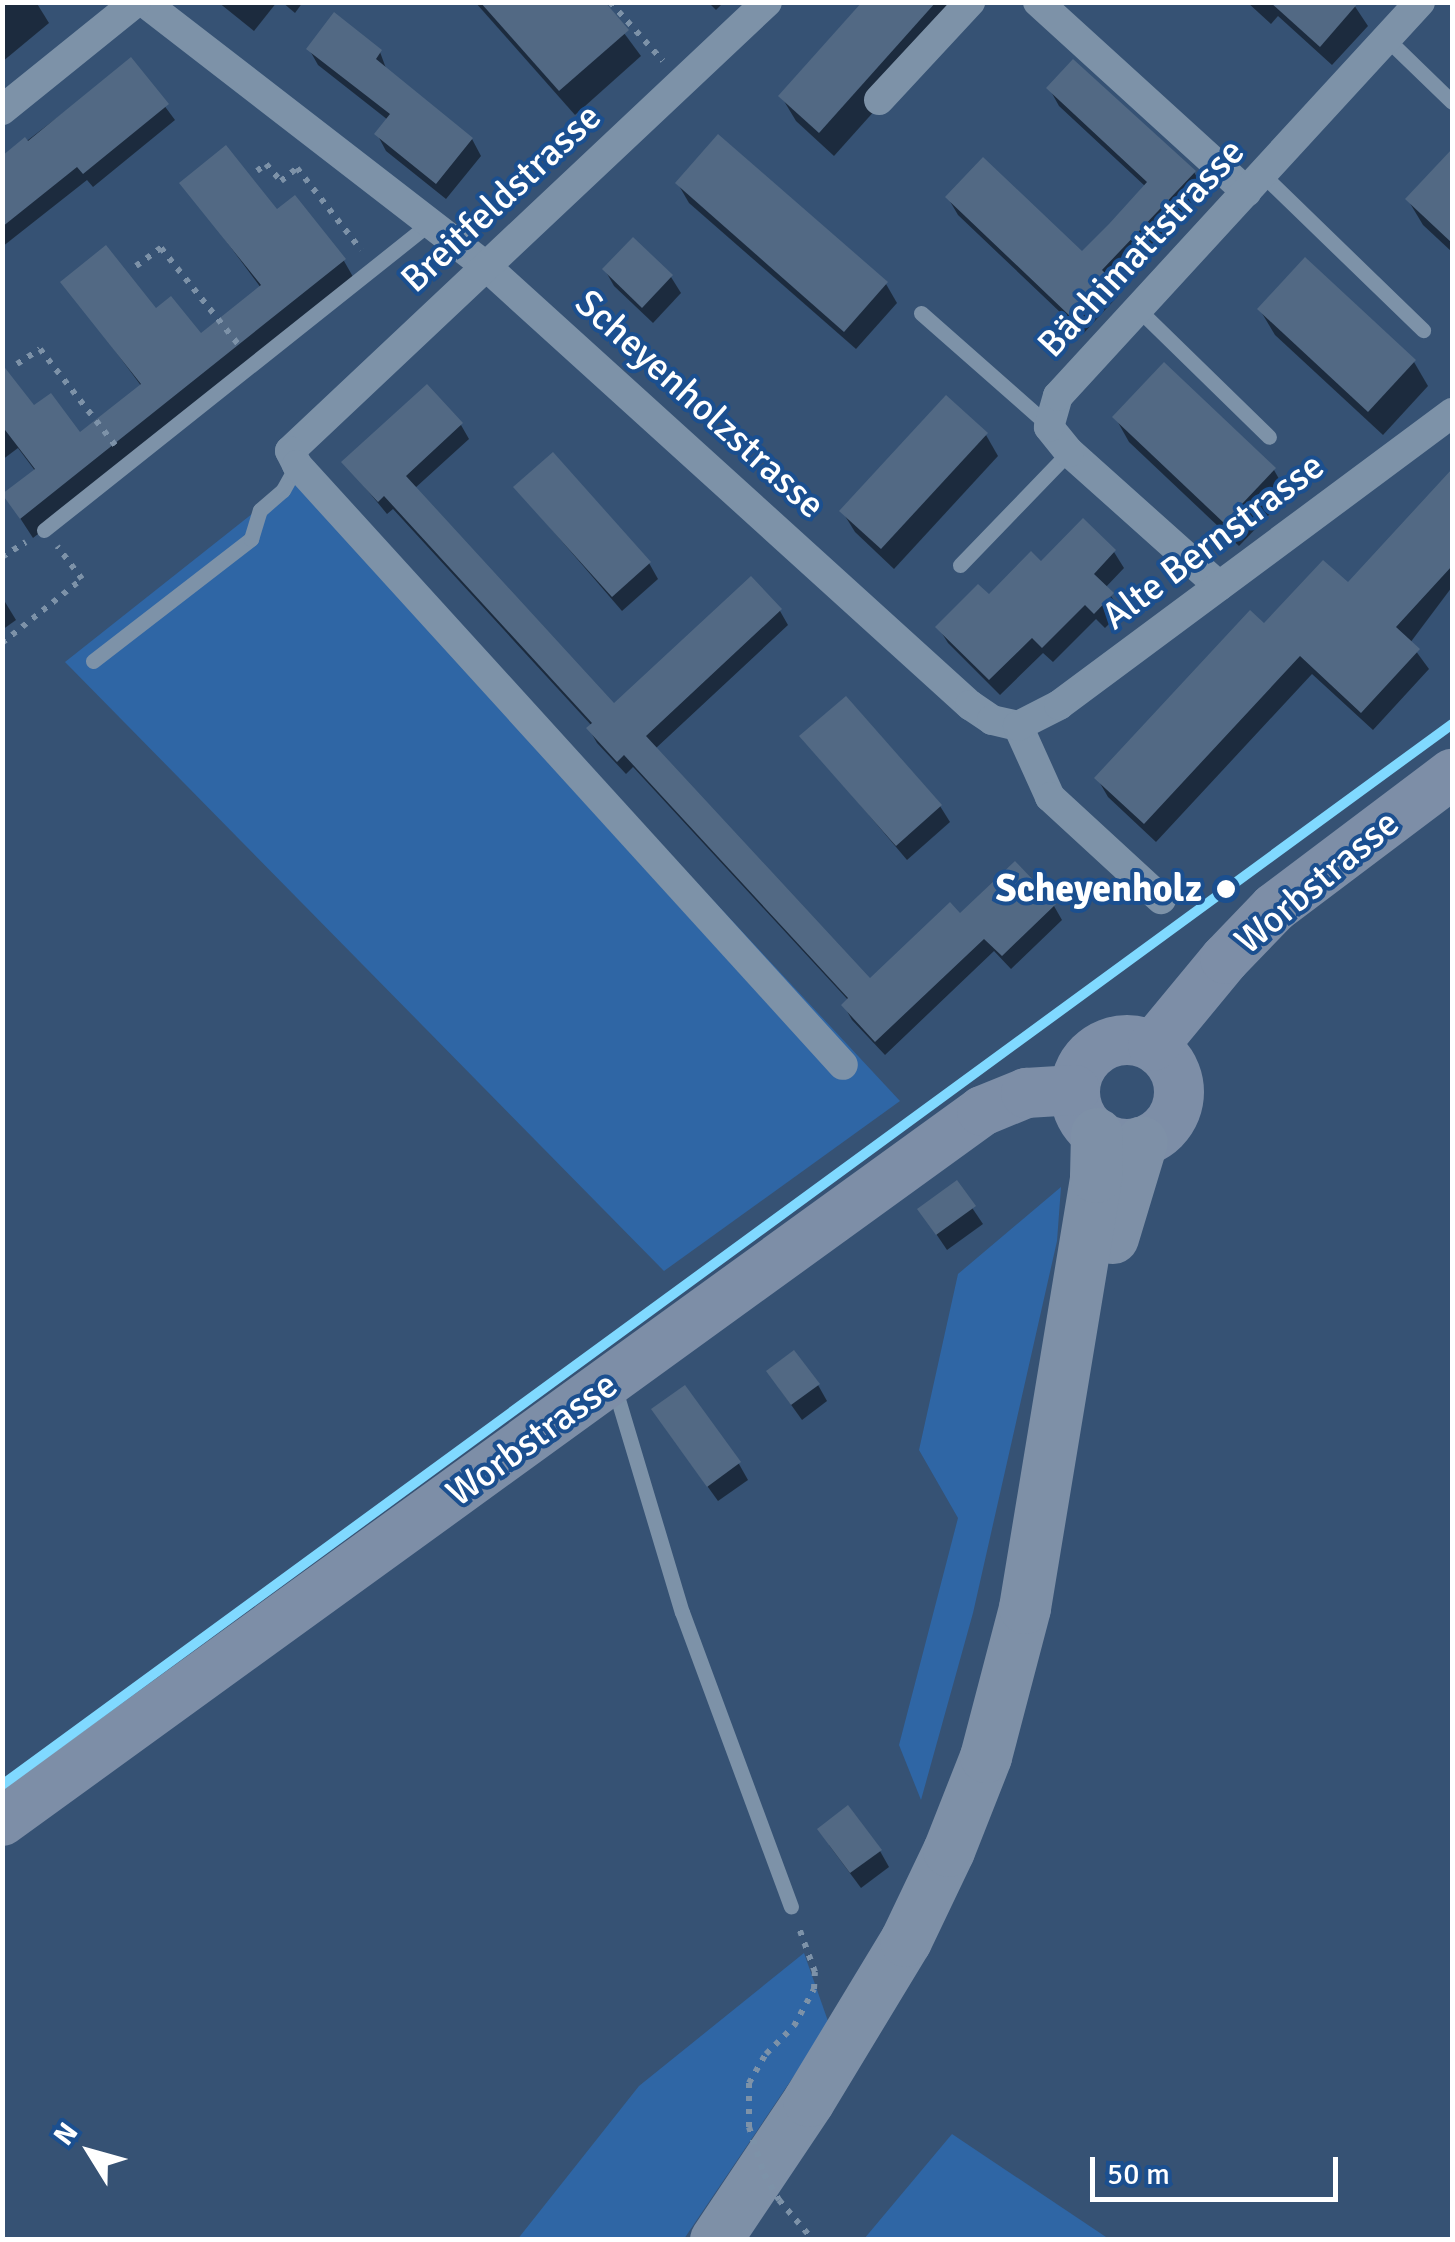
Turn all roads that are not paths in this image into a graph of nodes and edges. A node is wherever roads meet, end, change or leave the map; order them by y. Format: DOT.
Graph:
graph roads {
  1 [pos="136,2"];
  2 [pos="144,2"];
  3 [pos="767,2"];
  4 [pos="970,2"];
  5 [pos="1038,2"];
  6 [pos="1420,2"];
  7 [pos="1388,40"];
  8 [pos="879,100"];
  9 [pos="1452,102"];
  10 [pos="2,110"];
  11 [pos="1255,184"];
  12 [pos="429,224"];
  13 [pos="488,268"];
  14 [pos="1138,309"];
  15 [pos="922,312"];
  16 [pos="1423,330"];
  17 [pos="1452,412"];
  18 [pos="1049,426"];
  19 [pos="1270,438"];
  20 [pos="1070,452"];
  21 [pos="293,458"];
  22 [pos="44,530"];
  23 [pos="960,565"];
  24 [pos="1219,586"];
  25 [pos="93,661"];
  26 [pos="1018,726"];
  27 [pos="1452,774"];
  28 [pos="1161,898"];
  29 [pos="1153,1046"];
  30 [pos="842,1064"];
  31 [pos="1104,1122"];
  32 [pos="613,1381"];
  33 [pos="2,1821"];
  34 [pos="790,1908"];
  35 [pos="716,2240"];
  36 [pos="746,2240"];
  1 -- 10 [label="street"];
  2 -- 12 [label="street, Scheyenholzstrasse"];
  3 -- 13 [label="street, Breitfeldstrasse"];
  4 -- 8 [label="street"];
  5 -- 11 [label="street"];
  6 -- 7 [label="street, Bächimattstrasse"];
  7 -- 9 [label="lane"];
  7 -- 11 [label="street, Bächimattstrasse"];
  11 -- 14 [label="street, Bächimattstrasse"];
  11 -- 16 [label="lane"];
  12 -- 13 [label="street, Scheyenholzstrasse"];
  12 -- 22 [label="lane, Breitfeldstrasse"];
  13 -- 21 [label="street, Breitfeldstrasse"];
  13 -- 26 [label="street, Scheyenholzstrasse"];
  14 -- 18 [label="street, Bächimattstrasse"];
  14 -- 19 [label="lane"];
  15 -- 18 [label="lane"];
  17 -- 24 [label="street, Alte Bernstrasse"];
  18 -- 20 [label="street"];
  20 -- 23 [label="lane"];
  20 -- 24 [label="street"];
  21 -- 25 [label="lane"];
  21 -- 30 [label="street"];
  24 -- 26 [label="street, Alte Bernstrasse"];
  26 -- 28 [label="street"];
  27 -- 29 [label="main road, Worbstrasse"];
  29 -- 31 [label="main road"];
  29 -- 31 [label="main road"];
  31 -- 32 [label="main road, Worbstrasse"];
  31 -- 35 [label="highway"];
  31 -- 36 [label="highway"];
  32 -- 33 [label="main road, Worbstrasse"];
  32 -- 34 [label="lane"];
}
